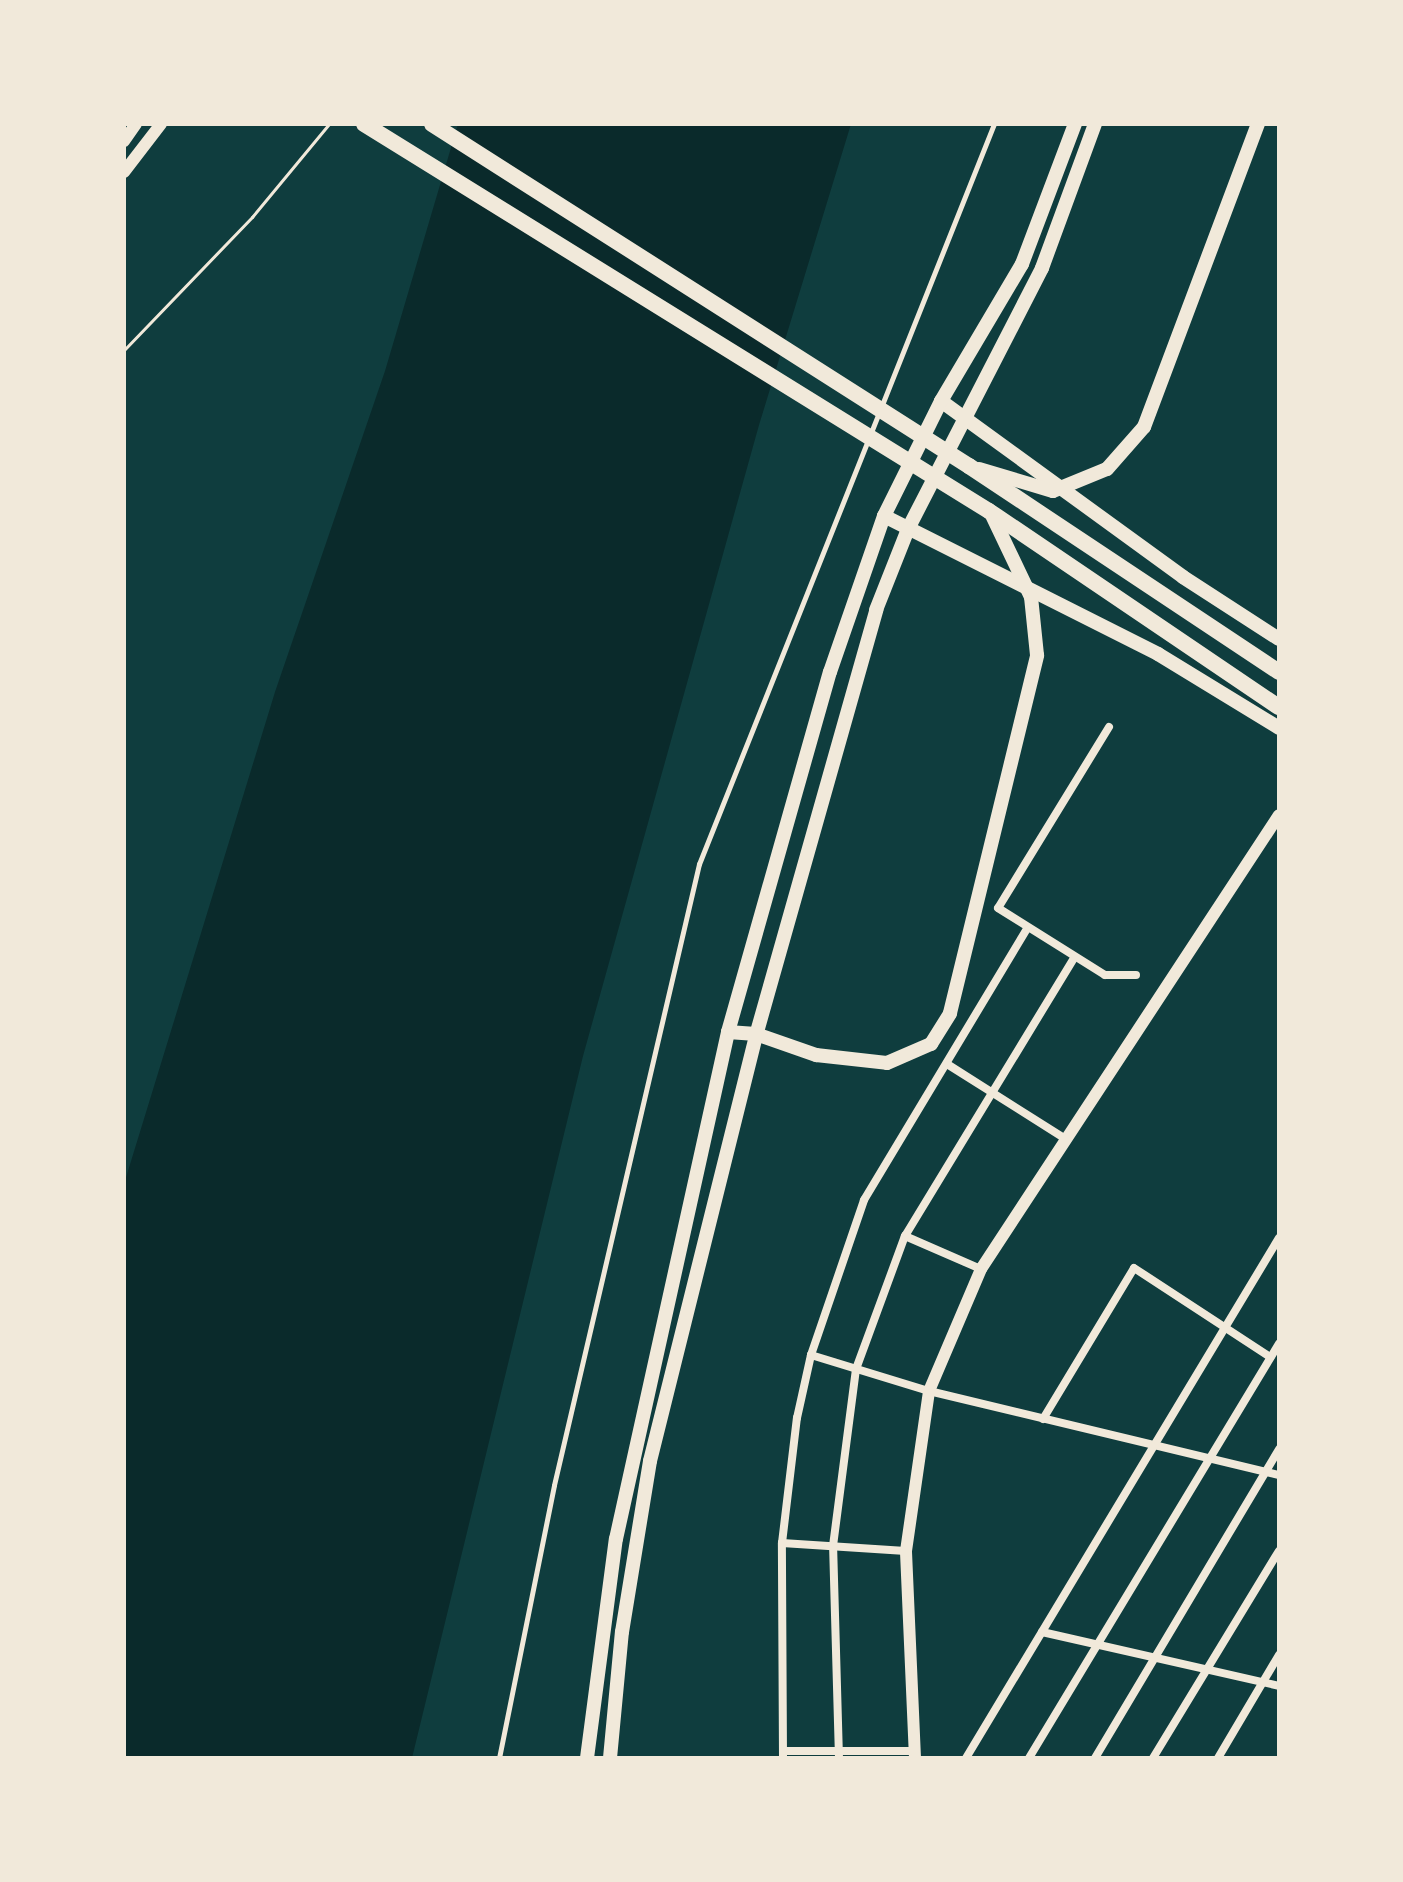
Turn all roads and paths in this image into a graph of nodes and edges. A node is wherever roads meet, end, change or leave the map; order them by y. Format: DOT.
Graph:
graph roads {
  1 [pos="136,124"];
  2 [pos="161,124"];
  3 [pos="329,124"];
  4 [pos="364,124"];
  5 [pos="432,124"];
  6 [pos="994,124"];
  7 [pos="1075,124"];
  8 [pos="1095,124"];
  9 [pos="1258,124"];
  10 [pos="124,141"];
  11 [pos="124,172"];
  12 [pos="124,350"];
  13 [pos="941,401"];
  14 [pos="962,418"];
  15 [pos="969,466"];
  16 [pos="989,511"];
  17 [pos="884,516"];
  18 [pos="908,529"];
  19 [pos="1279,639"];
  20 [pos="1279,672"];
  21 [pos="1279,707"];
  22 [pos="1109,727"];
  23 [pos="1279,728"];
  24 [pos="1279,815"];
  25 [pos="1026,930"];
  26 [pos="1074,958"];
  27 [pos="1136,975"];
  28 [pos="728,1032"];
  29 [pos="756,1034"];
  30 [pos="947,1064"];
  31 [pos="992,1094"];
  32 [pos="1067,1140"];
  33 [pos="905,1236"];
  34 [pos="1279,1238"];
  35 [pos="981,1269"];
  36 [pos="1223,1326"];
  37 [pos="1279,1343"];
  38 [pos="811,1355"];
  39 [pos="1270,1357"];
  40 [pos="856,1369"];
  41 [pos="929,1391"];
  42 [pos="1043,1419"];
  43 [pos="1152,1447"];
  44 [pos="1279,1449"];
  45 [pos="1209,1459"];
  46 [pos="1265,1472"];
  47 [pos="1279,1475"];
  48 [pos="782,1543"];
  49 [pos="833,1546"];
  50 [pos="906,1551"];
  51 [pos="1279,1551"];
  52 [pos="1042,1632"];
  53 [pos="1099,1645"];
  54 [pos="1279,1655"];
  55 [pos="1155,1658"];
  56 [pos="1206,1670"];
  57 [pos="1263,1683"];
  58 [pos="1279,1686"];
  59 [pos="783,1754"];
  60 [pos="838,1754"];
  61 [pos="915,1754"];
  62 [pos="499,1758"];
  63 [pos="587,1758"];
  64 [pos="610,1758"];
  65 [pos="966,1758"];
  66 [pos="1029,1758"];
  67 [pos="1095,1758"];
  68 [pos="1153,1758"];
  69 [pos="1218,1758"];
  1 -- 10 [label="street"];
  2 -- 11 [label="street"];
  3 -- 12 [label="path"];
  4 -- 16 [label="highway"];
  5 -- 15 [label="highway"];
  6 -- 62 [label="lane"];
  7 -- 13 [label="main road"];
  8 -- 14 [label="main road"];
  9 -- 15 [label="main road"];
  13 -- 14 [label="main road"];
  13 -- 17 [label="main road"];
  14 -- 18 [label="main road"];
  14 -- 19 [label="main road"];
  15 -- 20 [label="highway"];
  16 -- 21 [label="highway"];
  16 -- 29 [label="main road"];
  17 -- 18 [label="main road"];
  17 -- 28 [label="main road"];
  18 -- 23 [label="main road"];
  18 -- 29 [label="main road"];
  22 -- 25 [label="street"];
  24 -- 32 [label="street"];
  25 -- 26 [label="street"];
  25 -- 30 [label="street"];
  26 -- 27 [label="street"];
  26 -- 31 [label="street"];
  28 -- 29 [label="main road"];
  28 -- 63 [label="main road"];
  29 -- 64 [label="main road"];
  30 -- 31 [label="street"];
  30 -- 38 [label="street"];
  31 -- 32 [label="street"];
  31 -- 33 [label="street"];
  32 -- 35 [label="street"];
  33 -- 35 [label="street"];
  33 -- 40 [label="street"];
  34 -- 36 [label="street"];
  35 -- 41 [label="street"];
  36 -- 39 [label="street"];
  36 -- 42 [label="street"];
  36 -- 43 [label="street"];
  37 -- 39 [label="street"];
  38 -- 40 [label="street"];
  38 -- 48 [label="street"];
  39 -- 45 [label="street"];
  40 -- 41 [label="street"];
  40 -- 49 [label="street"];
  41 -- 42 [label="street"];
  41 -- 50 [label="street"];
  42 -- 43 [label="street"];
  43 -- 45 [label="street"];
  43 -- 52 [label="street"];
  44 -- 46 [label="street"];
  45 -- 46 [label="street"];
  45 -- 53 [label="street"];
  46 -- 47 [label="street"];
  46 -- 55 [label="street"];
  48 -- 49 [label="street"];
  48 -- 59 [label="street"];
  49 -- 50 [label="street"];
  49 -- 60 [label="street"];
  50 -- 61 [label="street"];
  51 -- 56 [label="street"];
  52 -- 53 [label="street"];
  52 -- 65 [label="street"];
  53 -- 55 [label="street"];
  53 -- 66 [label="street"];
  54 -- 57 [label="street"];
  55 -- 56 [label="street"];
  55 -- 67 [label="street"];
  56 -- 57 [label="street"];
  56 -- 68 [label="street"];
  57 -- 58 [label="street"];
  57 -- 69 [label="street"];
  59 -- 60 [label="street"];
  60 -- 61 [label="street"];
}
